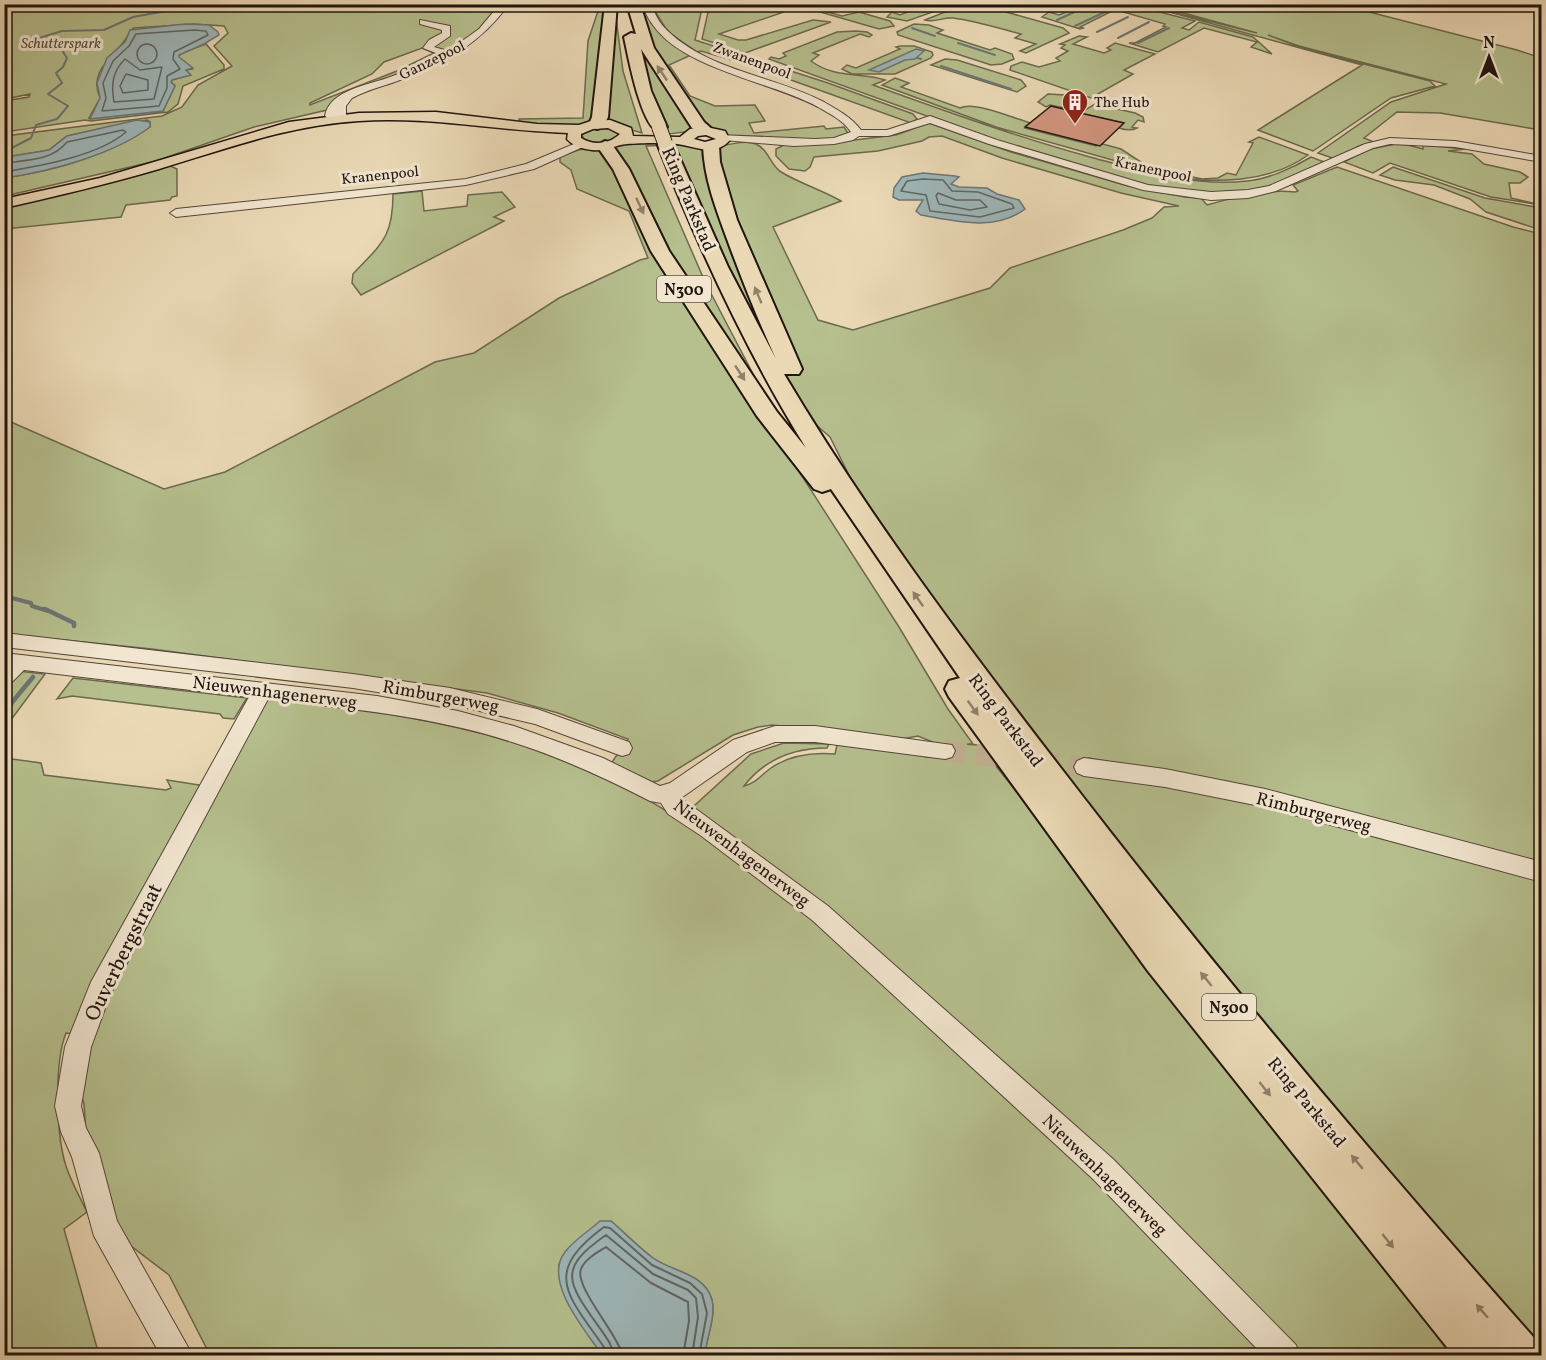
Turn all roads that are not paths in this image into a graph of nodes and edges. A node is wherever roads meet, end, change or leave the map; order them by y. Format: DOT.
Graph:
graph roads {
  1 [pos="505,4"];
  2 [pos="611,4"];
  3 [pos="619,4"];
  4 [pos="628,4"];
  5 [pos="633,4"];
  6 [pos="646,4"];
  7 [pos="423,22"];
  8 [pos="450,54"];
  9 [pos="336,116"];
  10 [pos="597,124"];
  11 [pos="857,133"];
  12 [pos="656,135"];
  13 [pos="578,136"];
  14 [pos="619,139"];
  15 [pos="715,139"];
  16 [pos="1542,159"];
  17 [pos="4,204"];
  18 [pos="176,213"];
  19 [pos="831,483"];
  20 [pos="4,640"];
  21 [pos="12,661"];
  22 [pos="4,678"];
  23 [pos="263,690"];
  24 [pos="622,748"];
  25 [pos="945,751"];
  26 [pos="1084,767"];
  27 [pos="667,795"];
  28 [pos="1542,872"];
  29 [pos="178,1356"];
  30 [pos="1285,1356"];
  31 [pos="1482,1356"];
  32 [pos="1520,1356"];
  1 -- 8 [label="street, Ganzepool"];
  2 -- 10 [label="highway"];
  3 -- 12 [label="highway, Ring Parkstad / N300"];
  4 -- 12 [label="highway, Ring Parkstad / N300"];
  15 -- 5 [label="highway, N300, one-way"];
  6 -- 11 [label="street, Zwanenpool"];
  7 -- 8 [label="street"];
  8 -- 9 [label="street, Ganzepool"];
  9 -- 13 [label="main road"];
  9 -- 17 [label="main road"];
  10 -- 13 [label="main road"];
  10 -- 14 [label="main road"];
  11 -- 15 [label="street, Kranenpool"];
  11 -- 16 [label="street, Kranenpool"];
  12 -- 19 [label="highway, Ring Parkstad / N300"];
  13 -- 14 [label="main road"];
  13 -- 18 [label="street, Kranenpool"];
  14 -- 15 [label="main road"];
  14 -- 19 [label="highway, N300, one-way"];
  19 -- 15 [label="highway, N300, one-way"];
  19 -- 31 [label="highway, Ring Parkstad / N300, one-way"];
  32 -- 19 [label="highway, Ring Parkstad / N300, one-way"];
  20 -- 24 [label="street, Rimburgerweg"];
  21 -- 22 [label="street"];
  21 -- 23 [label="street, Nieuwenhagenerweg"];
  23 -- 27 [label="street, Nieuwenhagenerweg"];
  23 -- 29 [label="street, Ouverbergstraat"];
  25 -- 27 [label="street"];
  26 -- 28 [label="street, Rimburgerweg"];
  27 -- 30 [label="street, Nieuwenhagenerweg"];
}
